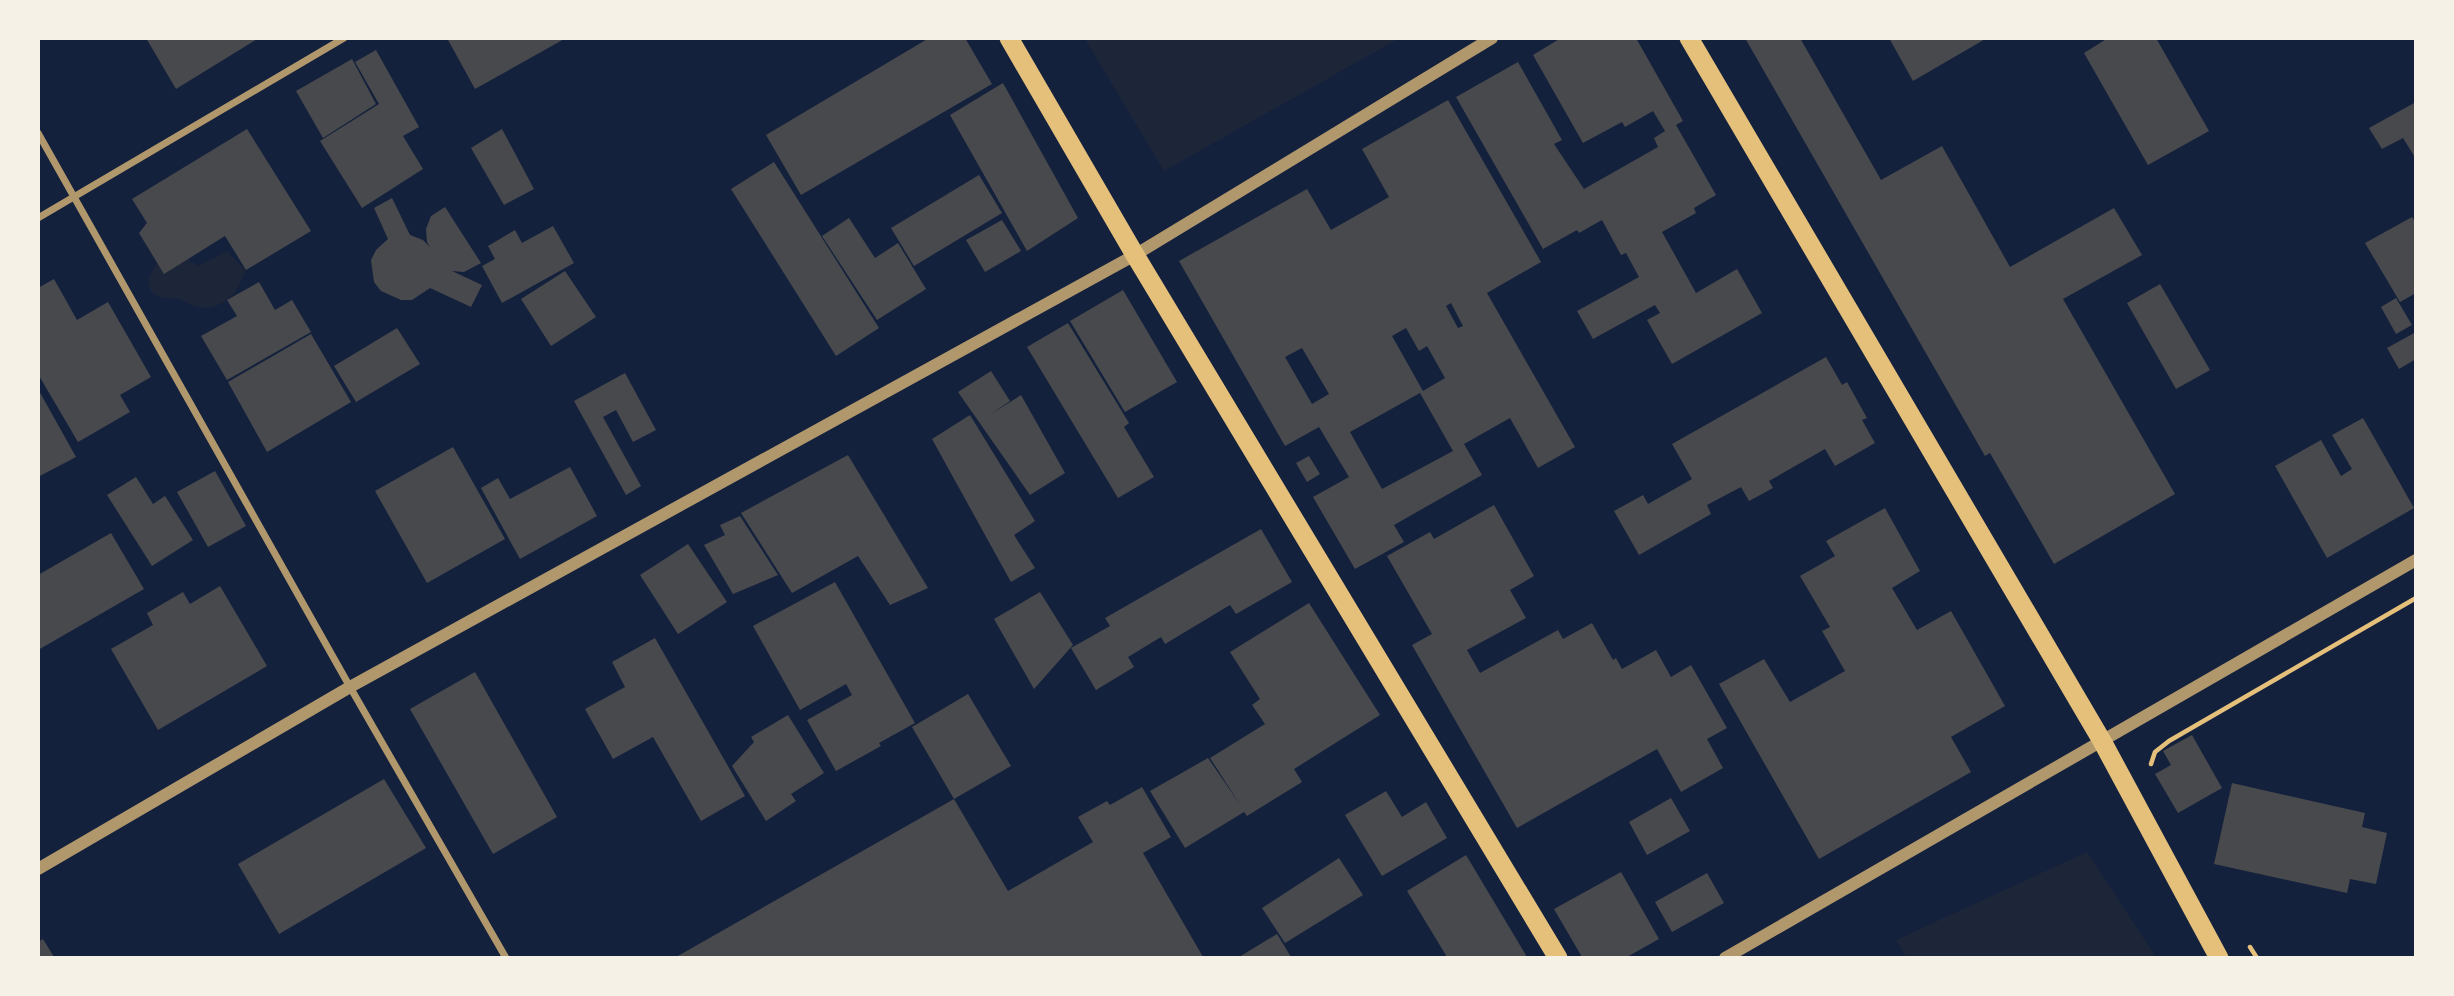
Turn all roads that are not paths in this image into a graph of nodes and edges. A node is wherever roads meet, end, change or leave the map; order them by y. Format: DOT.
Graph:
graph roads {
  1 [pos="344,38"];
  2 [pos="1009,38"];
  3 [pos="1492,38"];
  4 [pos="1689,38"];
  5 [pos="38,134"];
  6 [pos="75,197"];
  7 [pos="38,218"];
  8 [pos="1135,255"];
  9 [pos="2416,560"];
  10 [pos="350,687"];
  11 [pos="2102,741"];
  12 [pos="38,869"];
  13 [pos="506,957"];
  14 [pos="1558,957"];
  15 [pos="1725,957"];
  16 [pos="2219,957"];
  1 -- 6 [label="street"];
  2 -- 8 [label="highway"];
  3 -- 8 [label="street"];
  4 -- 11 [label="highway"];
  5 -- 6 [label="street"];
  6 -- 7 [label="street"];
  6 -- 10 [label="street"];
  8 -- 10 [label="street"];
  8 -- 14 [label="highway"];
  9 -- 11 [label="street"];
  10 -- 12 [label="street"];
  10 -- 13 [label="street"];
  11 -- 15 [label="street"];
  11 -- 16 [label="highway"];
}
